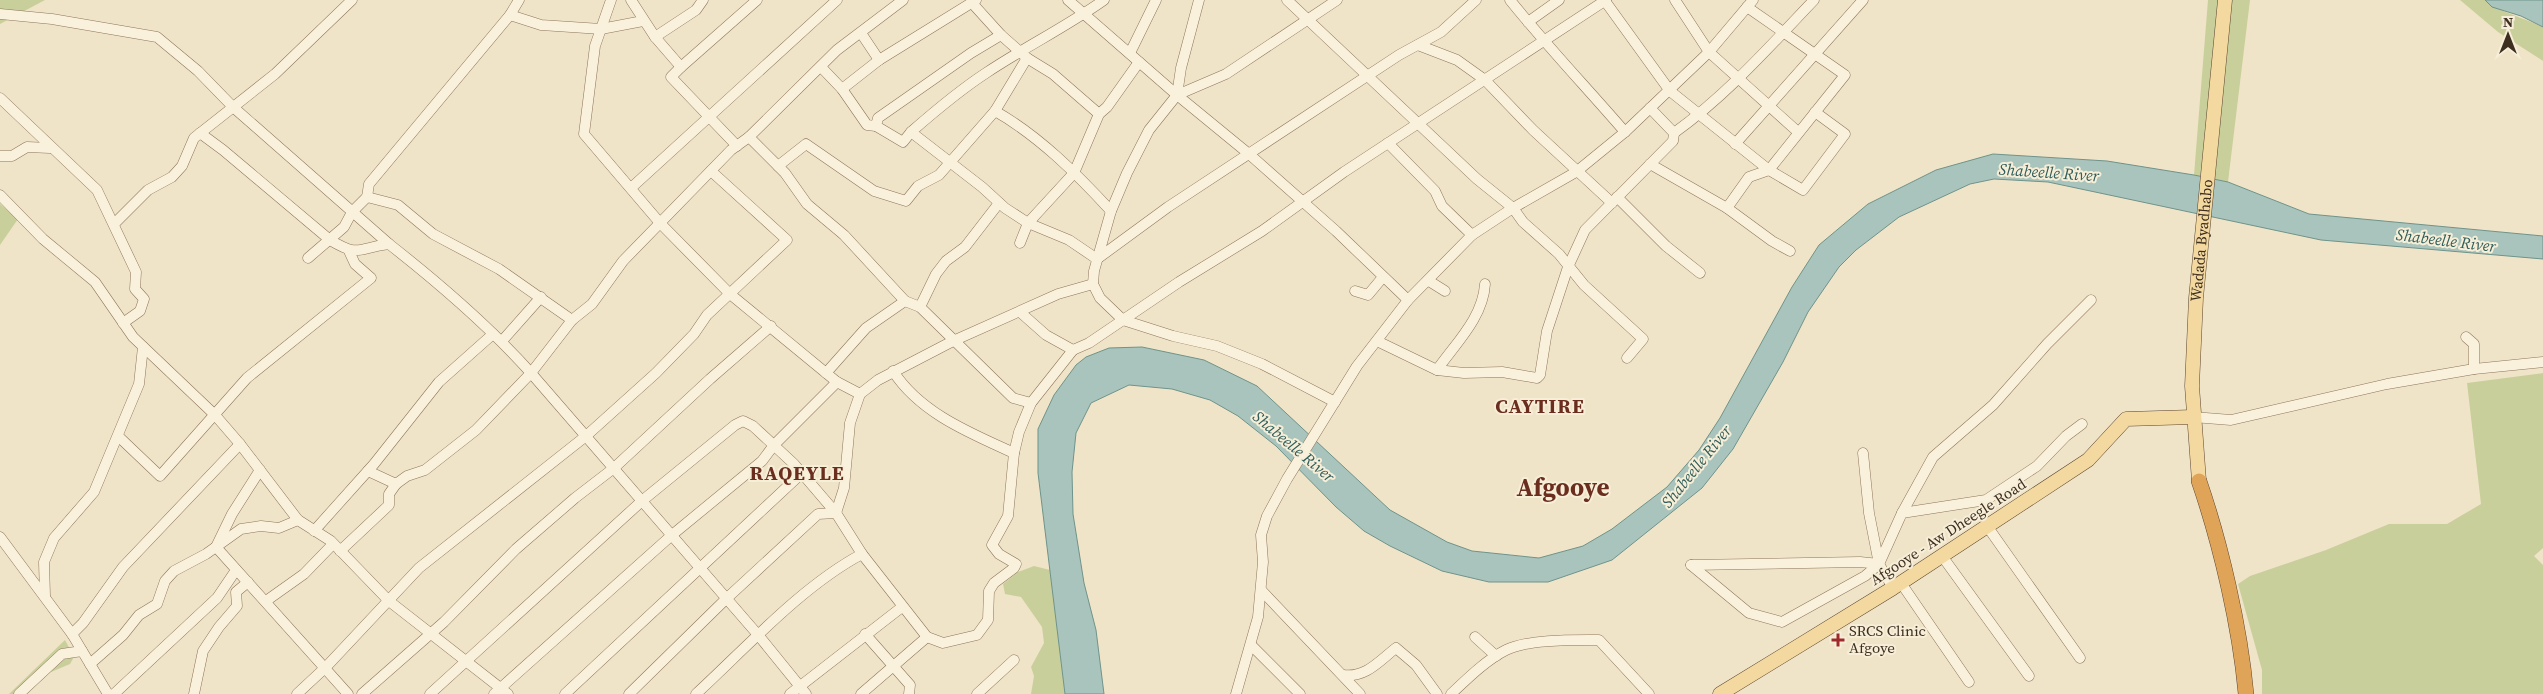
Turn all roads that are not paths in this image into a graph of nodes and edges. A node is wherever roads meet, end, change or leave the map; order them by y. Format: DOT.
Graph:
graph roads {
  1 [pos="352,0"];
  2 [pos="519,0"];
  3 [pos="611,0"];
  4 [pos="631,0"];
  5 [pos="703,0"];
  6 [pos="757,0"];
  7 [pos="837,0"];
  8 [pos="903,0"];
  9 [pos="1068,0"];
  10 [pos="1104,0"];
  11 [pos="1156,0"];
  12 [pos="1199,0"];
  13 [pos="1287,0"];
  14 [pos="1338,0"];
  15 [pos="1476,0"];
  16 [pos="1510,0"];
  17 [pos="1559,0"];
  18 [pos="1606,0"];
  19 [pos="1675,0"];
  20 [pos="1814,0"];
  21 [pos="1862,0"];
  22 [pos="2225,0"];
  23 [pos="974,2"];
  24 [pos="1750,4"];
  25 [pos="0,14"];
  26 [pos="1084,14"];
  27 [pos="510,15"];
  28 [pos="642,21"];
  29 [pos="1307,21"];
  30 [pos="1528,22"];
  31 [pos="601,29"];
  32 [pos="860,33"];
  33 [pos="1782,33"];
  34 [pos="1001,36"];
  35 [pos="655,37"];
  36 [pos="1544,42"];
  37 [pos="1418,45"];
  38 [pos="1709,52"];
  39 [pos="1130,53"];
  40 [pos="1024,55"];
  41 [pos="1815,56"];
  42 [pos="879,60"];
  43 [pos="1139,62"];
  44 [pos="681,67"];
  45 [pos="821,67"];
  46 [pos="1367,76"];
  47 [pos="1737,79"];
  48 [pos="1485,80"];
  49 [pos="842,89"];
  50 [pos="1670,91"];
  51 [pos="1177,95"];
  52 [pos="0,98"];
  53 [pos="233,107"];
  54 [pos="1769,107"];
  55 [pos="1650,108"];
  56 [pos="995,111"];
  57 [pos="1815,112"];
  58 [pos="1099,114"];
  59 [pos="710,116"];
  60 [pos="1698,116"];
  61 [pos="1418,124"];
  62 [pos="876,126"];
  63 [pos="911,132"];
  64 [pos="1625,132"];
  65 [pos="1798,132"];
  66 [pos="200,133"];
  67 [pos="1674,133"];
  68 [pos="749,136"];
  69 [pos="1388,143"];
  70 [pos="1735,144"];
  71 [pos="737,146"];
  72 [pos="50,148"];
  73 [pos="1249,154"];
  74 [pos="0,156"];
  75 [pos="950,163"];
  76 [pos="1650,164"];
  77 [pos="778,166"];
  78 [pos="1768,170"];
  79 [pos="712,171"];
  80 [pos="1576,172"];
  81 [pos="1074,173"];
  82 [pos="631,188"];
  83 [pos="0,195"];
  84 [pos="368,197"];
  85 [pos="1614,200"];
  86 [pos="1304,202"];
  87 [pos="999,203"];
  88 [pos="1513,208"];
  89 [pos="1727,208"];
  90 [pos="1111,211"];
  91 [pos="352,212"];
  92 [pos="660,223"];
  93 [pos="1028,223"];
  94 [pos="114,224"];
  95 [pos="1472,236"];
  96 [pos="330,240"];
  97 [pos="1020,243"];
  98 [pos="389,244"];
  99 [pos="349,251"];
  100 [pos="1790,251"];
  101 [pos="308,258"];
  102 [pos="1097,259"];
  103 [pos="1568,267"];
  104 [pos="1700,273"];
  105 [pos="1383,277"];
  106 [pos="1429,281"];
  107 [pos="1093,284"];
  108 [pos="1485,284"];
  109 [pos="1355,291"];
  110 [pos="1445,291"];
  111 [pos="730,294"];
  112 [pos="541,297"];
  113 [pos="1408,300"];
  114 [pos="2091,300"];
  115 [pos="905,301"];
  116 [pos="920,307"];
  117 [pos="1020,312"];
  118 [pos="572,320"];
  119 [pos="1123,320"];
  120 [pos="123,323"];
  121 [pos="771,326"];
  122 [pos="493,334"];
  123 [pos="2466,337"];
  124 [pos="502,341"];
  125 [pos="953,341"];
  126 [pos="1378,341"];
  127 [pos="143,347"];
  128 [pos="1073,350"];
  129 [pos="1627,358"];
  130 [pos="2543,362"];
  131 [pos="2474,369"];
  132 [pos="1437,370"];
  133 [pos="893,371"];
  134 [pos="531,373"];
  135 [pos="826,373"];
  136 [pos="837,382"];
  137 [pos="860,394"];
  138 [pos="1335,402"];
  139 [pos="1031,403"];
  140 [pos="215,416"];
  141 [pos="2193,417"];
  142 [pos="2082,424"];
  143 [pos="118,436"];
  144 [pos="586,436"];
  145 [pos="240,444"];
  146 [pos="774,446"];
  147 [pos="1014,453"];
  148 [pos="1863,453"];
  149 [pos="614,468"];
  150 [pos="260,470"];
  151 [pos="368,471"];
  152 [pos="802,473"];
  153 [pos="2198,481"];
  154 [pos="396,484"];
  155 [pos="643,500"];
  156 [pos="1902,513"];
  157 [pos="836,514"];
  158 [pos="298,520"];
  159 [pos="1987,526"];
  160 [pos="314,530"];
  161 [pos="672,534"];
  162 [pos="0,537"];
  163 [pos="216,547"];
  164 [pos="337,547"];
  165 [pos="862,554"];
  166 [pos="1942,556"];
  167 [pos="1879,564"];
  168 [pos="699,567"];
  169 [pos="236,570"];
  170 [pos="248,582"];
  171 [pos="1897,585"];
  172 [pos="1261,590"];
  173 [pos="45,596"];
  174 [pos="726,599"];
  175 [pos="266,601"];
  176 [pos="389,601"];
  177 [pos="902,607"];
  178 [pos="72,634"];
  179 [pos="428,634"];
  180 [pos="865,634"];
  181 [pos="759,636"];
  182 [pos="927,637"];
  183 [pos="1475,637"];
  184 [pos="1251,645"];
  185 [pos="82,651"];
  186 [pos="1496,656"];
  187 [pos="2080,658"];
  188 [pos="1014,660"];
  189 [pos="467,662"];
  190 [pos="90,664"];
  191 [pos="894,666"];
  192 [pos="326,667"];
  193 [pos="1343,675"];
  194 [pos="2030,676"];
  195 [pos="1969,682"];
  196 [pos="799,685"];
  197 [pos="501,692"];
  198 [pos="19,694"];
  199 [pos="108,694"];
  200 [pos="114,694"];
  201 [pos="194,694"];
  202 [pos="297,694"];
  203 [pos="348,694"];
  204 [pos="362,694"];
  205 [pos="430,694"];
  206 [pos="565,694"];
  207 [pos="629,694"];
  208 [pos="696,694"];
  209 [pos="790,694"];
  210 [pos="806,694"];
  211 [pos="861,694"];
  212 [pos="909,694"];
  213 [pos="977,694"];
  214 [pos="1236,694"];
  215 [pos="1300,694"];
  216 [pos="1360,694"];
  217 [pos="1437,694"];
  218 [pos="1451,694"];
  219 [pos="1649,694"];
  220 [pos="1720,694"];
  221 [pos="2236,694"];
  222 [pos="2246,694"];
  1 -- 53 [label="street"];
  2 -- 27 [label="street"];
  3 -- 31 [label="street"];
  4 -- 28 [label="street"];
  5 -- 35 [label="street"];
  6 -- 44 [label="street"];
  7 -- 59 [label="street"];
  8 -- 32 [label="street"];
  9 -- 26 [label="street"];
  10 -- 26 [label="street"];
  11 -- 39 [label="street"];
  12 -- 51 [label="street"];
  13 -- 29 [label="street"];
  14 -- 29 [label="street"];
  15 -- 37 [label="street"];
  16 -- 30 [label="street"];
  17 -- 30 [label="street"];
  18 -- 36 [label="street"];
  18 -- 50 [label="street"];
  19 -- 38 [label="street"];
  20 -- 33 [label="street"];
  21 -- 41 [label="street"];
  22 -- 141 [label="main road, Wadada Byadhabo"];
  23 -- 34 [label="street"];
  23 -- 42 [label="street"];
  24 -- 33 [label="street"];
  24 -- 38 [label="street"];
  25 -- 53 [label="street"];
  26 -- 39 [label="street"];
  26 -- 40 [label="street"];
  27 -- 31 [label="street"];
  27 -- 84 [label="street"];
  28 -- 31 [label="street"];
  28 -- 35 [label="street"];
  29 -- 46 [label="street"];
  29 -- 51 [label="street"];
  30 -- 36 [label="street"];
  31 -- 82 [label="street"];
  32 -- 42 [label="street"];
  32 -- 45 [label="street"];
  33 -- 41 [label="street"];
  33 -- 47 [label="street"];
  34 -- 40 [label="street"];
  34 -- 62 [label="street"];
  35 -- 44 [label="street"];
  36 -- 48 [label="street"];
  36 -- 64 [label="street"];
  37 -- 46 [label="street"];
  37 -- 48 [label="street"];
  38 -- 47 [label="street"];
  38 -- 50 [label="street"];
  39 -- 43 [label="street"];
  40 -- 56 [label="street"];
  40 -- 58 [label="street"];
  40 -- 63 [label="street"];
  41 -- 54 [label="street"];
  41 -- 57 [label="street"];
  42 -- 49 [label="street"];
  43 -- 51 [label="street"];
  43 -- 58 [label="street"];
  44 -- 59 [label="street"];
  45 -- 49 [label="street"];
  45 -- 68 [label="street"];
  46 -- 61 [label="street"];
  46 -- 73 [label="street"];
  47 -- 54 [label="street"];
  47 -- 60 [label="street"];
  48 -- 61 [label="street"];
  48 -- 80 [label="street"];
  49 -- 62 [label="street"];
  50 -- 55 [label="street"];
  50 -- 60 [label="street"];
  51 -- 73 [label="street"];
  51 -- 90 [label="street"];
  52 -- 72 [label="street"];
  53 -- 66 [label="street"];
  53 -- 91 [label="street"];
  54 -- 65 [label="street"];
  54 -- 70 [label="street"];
  55 -- 64 [label="street"];
  55 -- 67 [label="street"];
  56 -- 75 [label="street"];
  56 -- 81 [label="street"];
  57 -- 65 [label="street"];
  57 -- 78 [label="street"];
  58 -- 81 [label="street"];
  59 -- 71 [label="street"];
  59 -- 82 [label="street"];
  60 -- 67 [label="street"];
  60 -- 70 [label="street"];
  61 -- 69 [label="street"];
  61 -- 88 [label="street"];
  62 -- 63 [label="street"];
  63 -- 75 [label="street"];
  64 -- 80 [label="street"];
  65 -- 78 [label="street"];
  66 -- 94 [label="street"];
  66 -- 96 [label="street"];
  67 -- 76 [label="street"];
  68 -- 71 [label="street"];
  68 -- 77 [label="street"];
  69 -- 86 [label="street"];
  69 -- 95 [label="street"];
  70 -- 78 [label="street"];
  71 -- 79 [label="street"];
  72 -- 74 [label="street"];
  72 -- 94 [label="street"];
  73 -- 86 [label="street"];
  73 -- 102 [label="street"];
  75 -- 77 [label="street"];
  75 -- 87 [label="street"];
  76 -- 85 [label="street"];
  76 -- 89 [label="street"];
  77 -- 115 [label="street"];
  78 -- 89 [label="street"];
  79 -- 92 [label="street"];
  79 -- 111 [label="street"];
  80 -- 85 [label="street"];
  80 -- 88 [label="street"];
  81 -- 90 [label="street"];
  81 -- 93 [label="street"];
  82 -- 92 [label="street"];
  83 -- 120 [label="street"];
  84 -- 91 [label="street"];
  84 -- 112 [label="street"];
  85 -- 103 [label="street"];
  85 -- 104 [label="street"];
  86 -- 105 [label="street"];
  86 -- 119 [label="street"];
  87 -- 93 [label="street"];
  87 -- 116 [label="street"];
  88 -- 95 [label="street"];
  88 -- 103 [label="street"];
  89 -- 100 [label="street"];
  90 -- 102 [label="street"];
  91 -- 96 [label="street"];
  91 -- 98 [label="street"];
  92 -- 111 [label="street"];
  92 -- 118 [label="street"];
  93 -- 97 [label="street"];
  93 -- 102 [label="street"];
  94 -- 120 [label="street"];
  95 -- 106 [label="street"];
  96 -- 99 [label="street"];
  96 -- 101 [label="street"];
  98 -- 99 [label="street"];
  98 -- 122 [label="street"];
  99 -- 140 [label="street"];
  102 -- 107 [label="street"];
  103 -- 129 [label="street"];
  103 -- 132 [label="street"];
  105 -- 109 [label="street"];
  105 -- 113 [label="street"];
  106 -- 110 [label="street"];
  106 -- 113 [label="street"];
  107 -- 117 [label="street"];
  107 -- 119 [label="street"];
  108 -- 132 [label="street"];
  111 -- 121 [label="street"];
  111 -- 144 [label="street"];
  112 -- 118 [label="street"];
  112 -- 124 [label="street"];
  113 -- 126 [label="street"];
  114 -- 156 [label="street"];
  115 -- 116 [label="street"];
  115 -- 135 [label="street"];
  116 -- 125 [label="street"];
  117 -- 125 [label="street"];
  117 -- 128 [label="street"];
  118 -- 134 [label="street"];
  119 -- 128 [label="street"];
  119 -- 138 [label="street"];
  120 -- 127 [label="street"];
  121 -- 135 [label="street"];
  121 -- 149 [label="street"];
  122 -- 124 [label="street"];
  122 -- 151 [label="street"];
  123 -- 131 [label="street"];
  124 -- 134 [label="street"];
  125 -- 133 [label="street"];
  125 -- 139 [label="street"];
  126 -- 132 [label="street"];
  126 -- 138 [label="street"];
  127 -- 140 [label="street"];
  127 -- 143 [label="street"];
  128 -- 139 [label="street"];
  130 -- 131 [label="street"];
  131 -- 141 [label="street"];
  133 -- 137 [label="street"];
  133 -- 147 [label="street"];
  134 -- 144 [label="street"];
  134 -- 154 [label="street"];
  135 -- 136 [label="street"];
  136 -- 137 [label="street"];
  136 -- 146 [label="street"];
  137 -- 157 [label="street"];
  138 -- 172 [label="street"];
  139 -- 147 [label="street"];
  140 -- 143 [label="street"];
  140 -- 145 [label="street"];
  141 -- 153 [label="main road, Wadada Byadhabo"];
  141 -- 159 [label="main road, Afgooye - Aw Dheegle Road"];
  142 -- 156 [label="street"];
  143 -- 173 [label="street"];
  144 -- 149 [label="street"];
  144 -- 176 [label="street"];
  145 -- 150 [label="street"];
  145 -- 178 [label="street"];
  146 -- 152 [label="street"];
  146 -- 155 [label="street"];
  146 -- 161 [label="street"];
  147 -- 182 [label="street"];
  148 -- 167 [label="street"];
  149 -- 155 [label="street"];
  149 -- 179 [label="street"];
  150 -- 158 [label="street"];
  150 -- 163 [label="street"];
  151 -- 154 [label="street"];
  151 -- 160 [label="street"];
  152 -- 157 [label="street"];
  152 -- 168 [label="street"];
  153 -- 221 [label="highway, Wadada Byadhabo"];
  153 -- 222 [label="highway, Wadada Byadhabo"];
  154 -- 164 [label="street"];
  155 -- 161 [label="street"];
  155 -- 189 [label="street"];
  156 -- 167 [label="street"];
  157 -- 165 [label="street"];
  157 -- 174 [label="street"];
  158 -- 160 [label="street"];
  158 -- 163 [label="street"];
  159 -- 166 [label="main road, Afgooye - Aw Dheegle Road"];
  159 -- 187 [label="street"];
  160 -- 164 [label="street"];
  161 -- 168 [label="street"];
  161 -- 197 [label="street"];
  162 -- 173 [label="street"];
  163 -- 169 [label="street"];
  163 -- 190 [label="street"];
  164 -- 175 [label="street"];
  164 -- 176 [label="street"];
  165 -- 177 [label="street"];
  165 -- 181 [label="street"];
  166 -- 171 [label="main road, Afgooye - Aw Dheegle Road"];
  166 -- 194 [label="street"];
  167 -- 167 [label="street"];
  167 -- 171 [label="street"];
  168 -- 174 [label="street"];
  168 -- 206 [label="street"];
  169 -- 170 [label="street"];
  169 -- 200 [label="street"];
  170 -- 175 [label="street"];
  170 -- 201 [label="street"];
  171 -- 195 [label="street"];
  171 -- 220 [label="main road, Afgooye - Aw Dheegle Road"];
  172 -- 184 [label="street"];
  172 -- 193 [label="street"];
  173 -- 178 [label="street"];
  174 -- 181 [label="street"];
  174 -- 207 [label="street"];
  175 -- 192 [label="street"];
  176 -- 179 [label="street"];
  176 -- 192 [label="street"];
  177 -- 180 [label="street"];
  177 -- 182 [label="street"];
  178 -- 185 [label="street"];
  179 -- 189 [label="street"];
  179 -- 204 [label="street"];
  180 -- 191 [label="street"];
  180 -- 196 [label="street"];
  181 -- 196 [label="street"];
  181 -- 208 [label="street"];
  182 -- 191 [label="street"];
  183 -- 186 [label="street"];
  184 -- 214 [label="street"];
  184 -- 215 [label="street"];
  185 -- 190 [label="street"];
  185 -- 198 [label="street"];
  186 -- 218 [label="street"];
  186 -- 219 [label="street"];
  188 -- 213 [label="street"];
  189 -- 197 [label="street"];
  189 -- 205 [label="street"];
  190 -- 199 [label="street"];
  191 -- 211 [label="street"];
  191 -- 212 [label="street"];
  192 -- 202 [label="street"];
  192 -- 203 [label="street"];
  193 -- 216 [label="street"];
  193 -- 217 [label="street"];
  196 -- 209 [label="street"];
  196 -- 210 [label="street"];
}
